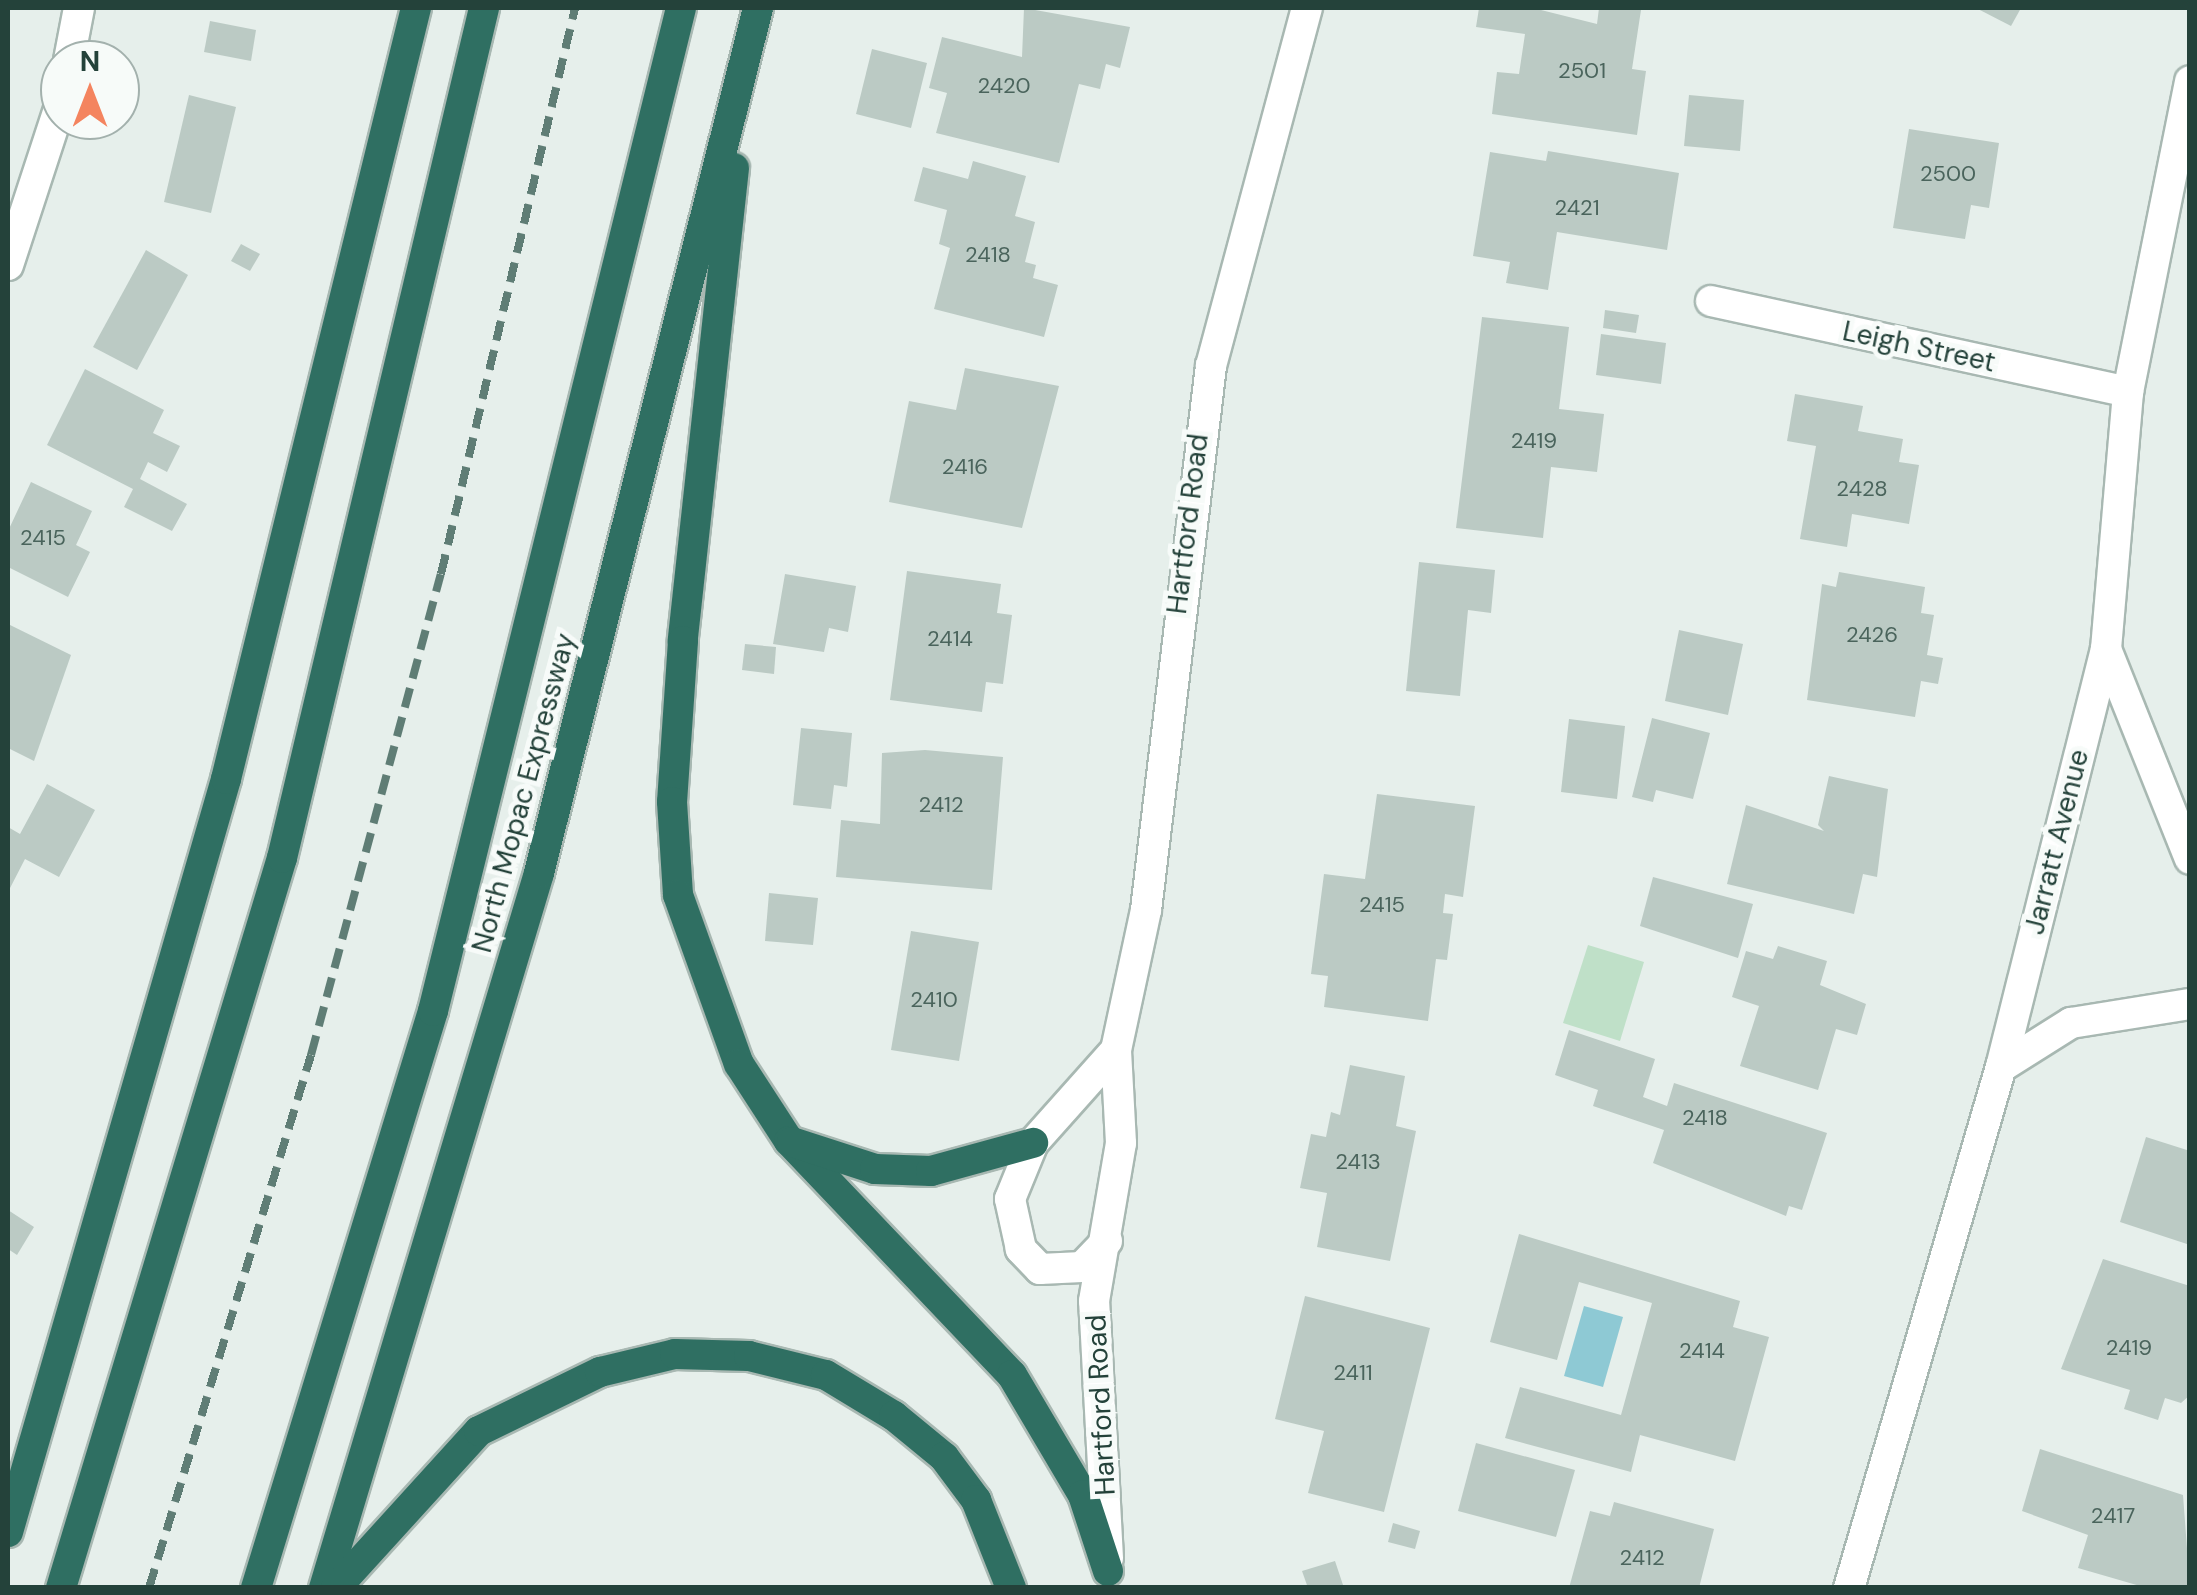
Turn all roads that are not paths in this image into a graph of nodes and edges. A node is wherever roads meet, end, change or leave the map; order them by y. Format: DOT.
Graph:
graph roads {
  1 [pos="79,8"];
  2 [pos="416,8"];
  3 [pos="484,8"];
  4 [pos="681,8"];
  5 [pos="758,8"];
  6 [pos="1307,8"];
  7 [pos="73,40"];
  8 [pos="742,80"];
  9 [pos="2190,81"];
  10 [pos="49,140"];
  11 [pos="8,265"];
  12 [pos="1711,302"];
  13 [pos="2128,392"];
  14 [pos="2106,648"];
  15 [pos="2190,858"];
  16 [pos="2190,1004"];
  17 [pos="1116,1050"];
  18 [pos="2001,1067"];
  19 [pos="790,1141"];
  20 [pos="1033,1143"];
  21 [pos="1107,1241"];
  22 [pos="8,1532"];
  23 [pos="1108,1571"];
  24 [pos="61,1588"];
  25 [pos="256,1588"];
  26 [pos="324,1588"];
  27 [pos="336,1588"];
  28 [pos="1011,1588"];
  29 [pos="1849,1588"];
  1 -- 7 [label="street"];
  2 -- 22 [label="highway"];
  3 -- 24 [label="highway"];
  4 -- 25 [label="highway"];
  5 -- 8 [label="highway, North Mopac Expressway"];
  6 -- 17 [label="street, Hartford Road"];
  8 -- 19 [label="highway"];
  8 -- 26 [label="highway, North Mopac Expressway"];
  9 -- 13 [label="street, Jarratt Avenue"];
  10 -- 11 [label="street"];
  12 -- 13 [label="street, Leigh Street"];
  13 -- 14 [label="street, Jarratt Avenue"];
  14 -- 15 [label="street"];
  14 -- 18 [label="street, Jarratt Avenue"];
  16 -- 18 [label="street"];
  17 -- 20 [label="street, Hartford Road"];
  17 -- 21 [label="street, Hartford Road"];
  18 -- 29 [label="street, Jarratt Avenue"];
  19 -- 20 [label="highway"];
  19 -- 23 [label="highway"];
  20 -- 21 [label="street, Hartford Road"];
  21 -- 23 [label="street, Hartford Road"];
  27 -- 28 [label="highway"];
}
